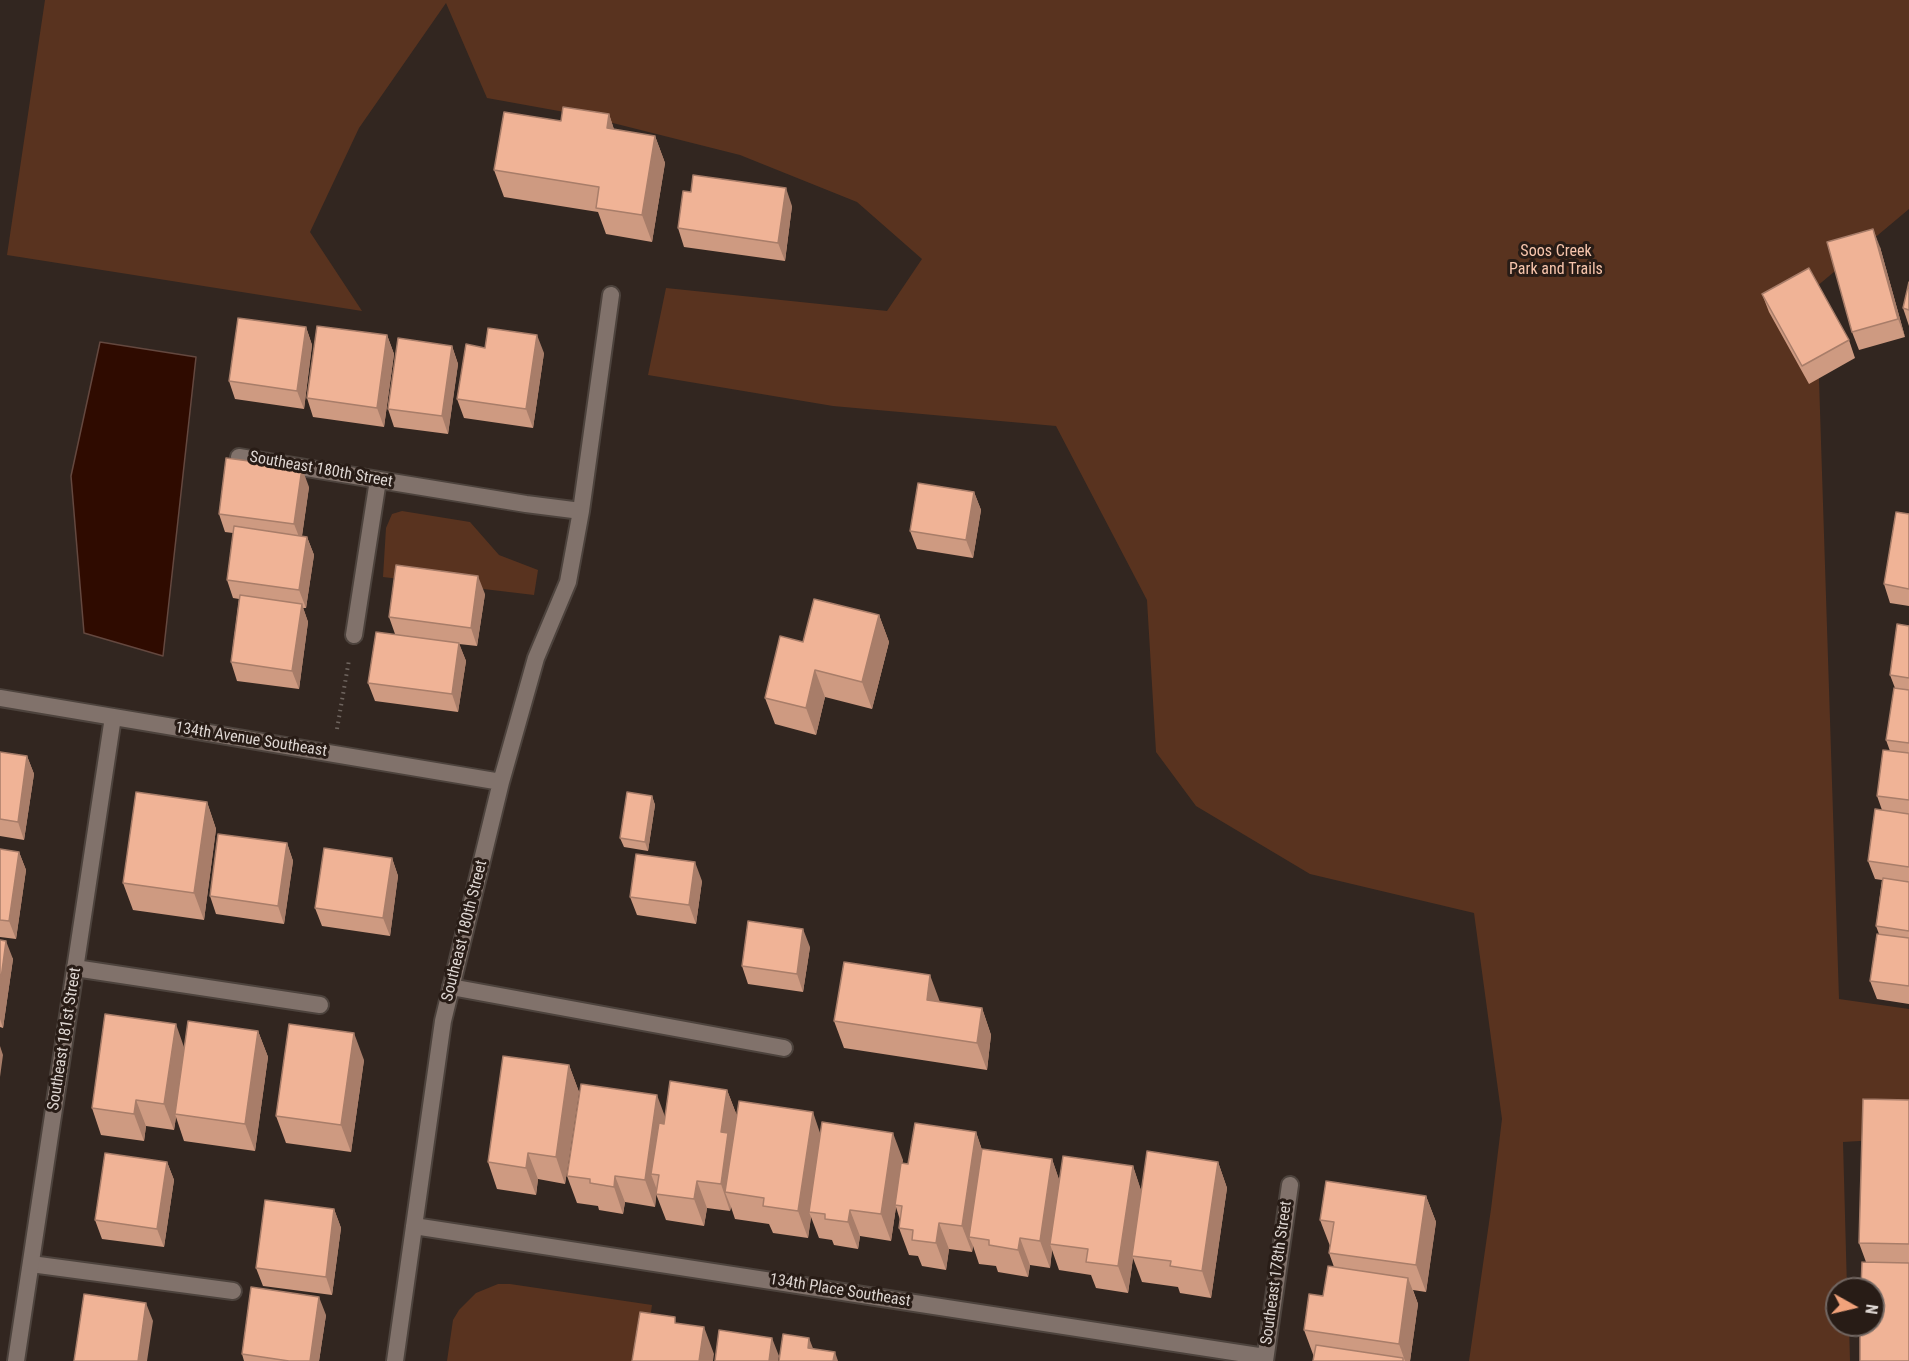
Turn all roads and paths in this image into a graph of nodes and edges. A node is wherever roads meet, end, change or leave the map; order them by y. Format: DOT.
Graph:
graph roads {
  1 [pos="611,295"];
  2 [pos="239,457"];
  3 [pos="378,480"];
  4 [pos="581,511"];
  5 [pos="354,635"];
  6 [pos="0,698"];
  7 [pos="114,717"];
  8 [pos="332,753"];
  9 [pos="501,782"];
  10 [pos="75,968"];
  11 [pos="451,987"];
  12 [pos="320,1005"];
  13 [pos="784,1048"];
  14 [pos="1290,1185"];
  15 [pos="414,1226"];
  16 [pos="31,1264"];
  17 [pos="233,1291"];
  18 [pos="1265,1359"];
  19 [pos="16,1361"];
  20 [pos="395,1361"];
  1 -- 4 [label="street, Southeast 180th Street"];
  2 -- 3 [label="street, Southeast 180th Street"];
  3 -- 4 [label="street, Southeast 180th Street"];
  3 -- 5 [label="street"];
  4 -- 9 [label="street, Southeast 180th Street"];
  5 -- 8 [label="path"];
  6 -- 7 [label="street, 134th Avenue Southeast"];
  7 -- 8 [label="street, 134th Avenue Southeast"];
  7 -- 10 [label="street, Southeast 181st Street"];
  8 -- 9 [label="street, 134th Avenue Southeast"];
  9 -- 11 [label="street, Southeast 180th Street"];
  10 -- 12 [label="street"];
  10 -- 16 [label="street, Southeast 181st Street"];
  11 -- 13 [label="street"];
  11 -- 15 [label="street, Southeast 180th Street"];
  14 -- 18 [label="street, Southeast 178th Street"];
  15 -- 18 [label="street, 134th Place Southeast"];
  15 -- 20 [label="street, Southeast 180th Street"];
  16 -- 17 [label="street"];
  16 -- 19 [label="street, Southeast 181st Street"];
}
